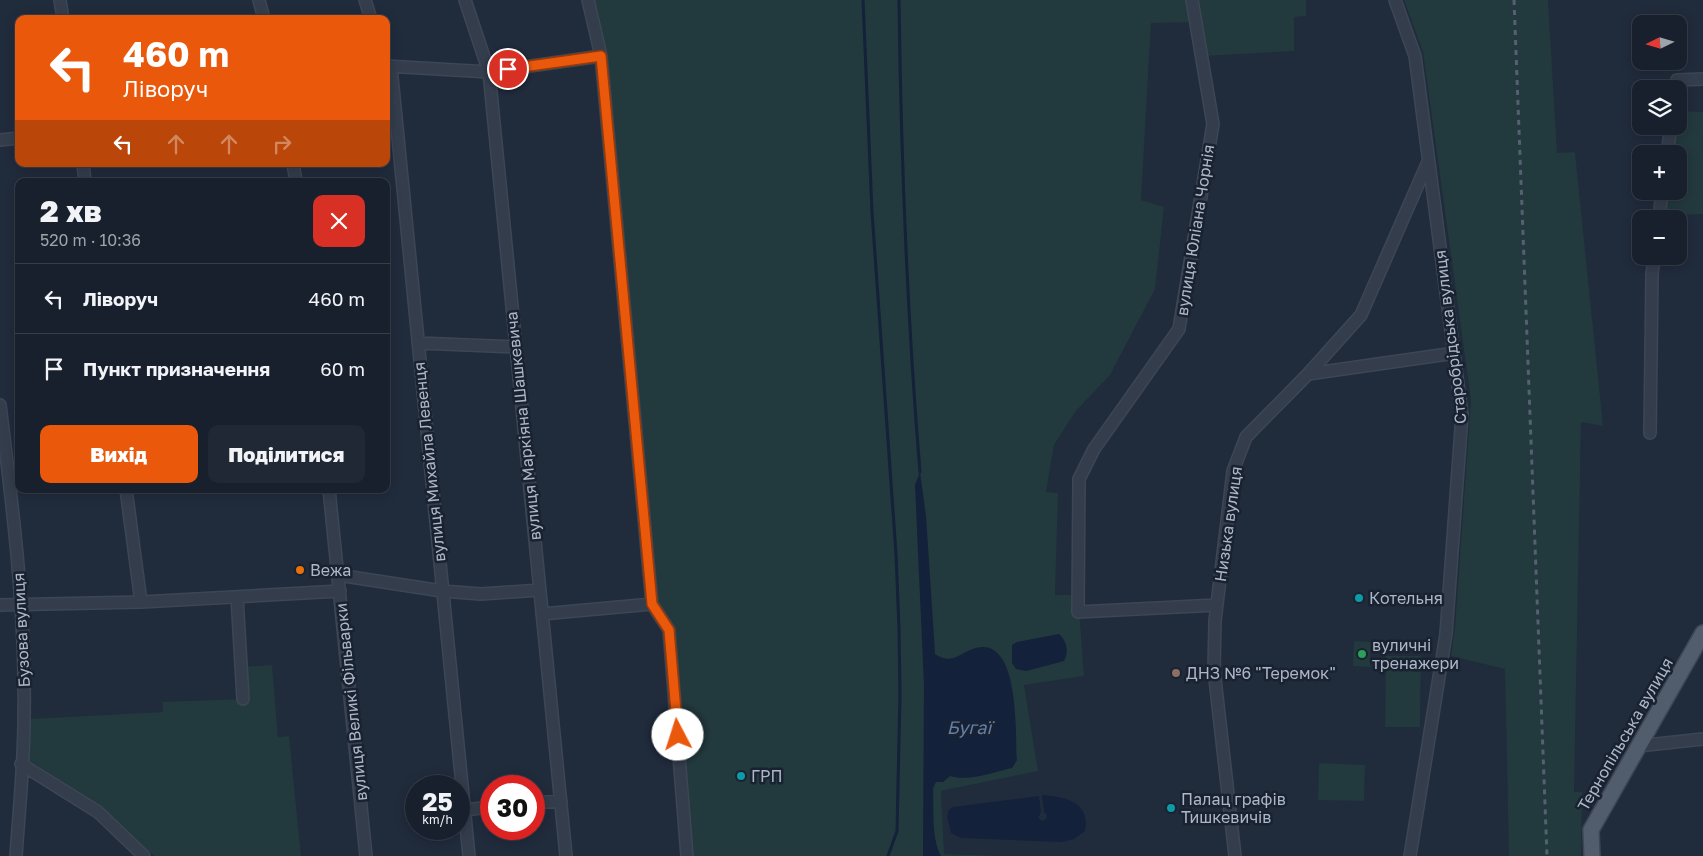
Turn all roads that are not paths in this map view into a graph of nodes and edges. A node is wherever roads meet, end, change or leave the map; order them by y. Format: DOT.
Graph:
graph roads {
  1 [pos="60,0"];
  2 [pos="259,0"];
  3 [pos="365,0"];
  4 [pos="465,0"];
  5 [pos="588,0"];
  6 [pos="1192,0"];
  7 [pos="1395,0"];
  8 [pos="62,15"];
  9 [pos="263,15"];
  10 [pos="370,15"];
  11 [pos="601,56"];
  12 [pos="390,66"];
  13 [pos="489,72"];
  14 [pos="1703,79"];
  15 [pos="1677,80"];
  16 [pos="390,84"];
  17 [pos="15,138"];
  18 [pos="0,140"];
  19 [pos="1428,162"];
  20 [pos="1653,265"];
  21 [pos="418,343"];
  22 [pos="515,348"];
  23 [pos="1455,353"];
  24 [pos="1308,374"];
  25 [pos="0,405"];
  26 [pos="1650,433"];
  27 [pos="126,493"];
  28 [pos="329,493"];
  29 [pos="338,575"];
  30 [pos="540,590"];
  31 [pos="340,591"];
  32 [pos="442,591"];
  33 [pos="237,597"];
  34 [pos="140,602"];
  35 [pos="652,604"];
  36 [pos="0,605"];
  37 [pos="21,605"];
  38 [pos="1217,605"];
  39 [pos="542,614"];
  40 [pos="1703,633"];
  41 [pos="243,699"];
  42 [pos="1703,739"];
  43 [pos="1638,746"];
  44 [pos="21,764"];
  45 [pos="460,775"];
  46 [pos="561,801"];
  47 [pos="545,802"];
  48 [pos="467,840"];
  49 [pos="16,856"];
  50 [pos="144,856"];
  51 [pos="366,856"];
  52 [pos="469,856"];
  53 [pos="566,856"];
  54 [pos="687,856"];
  55 [pos="1235,856"];
  56 [pos="1410,856"];
  57 [pos="1592,856"];
  1 -- 8 [label="street"];
  2 -- 9 [label="street"];
  3 -- 10 [label="street"];
  4 -- 13 [label="street, вулиця Маркіяна Шашкевича"];
  5 -- 11 [label="street"];
  6 -- 38 [label="street, вулиця Юліана Чорнія"];
  7 -- 19 [label="street, Старобрідська вулиця"];
  11 -- 13 [label="street"];
  11 -- 35 [label="street"];
  12 -- 13 [label="street"];
  13 -- 22 [label="street, вулиця Маркіяна Шашкевича"];
  14 -- 15 [label="street"];
  16 -- 21 [label="street, вулиця Михайла Левенця"];
  17 -- 18 [label="street"];
  19 -- 23 [label="street, Старобрідська вулиця"];
  19 -- 24 [label="street, Низька вулиця"];
  20 -- 26 [label="street"];
  21 -- 22 [label="street"];
  21 -- 32 [label="street, вулиця Михайла Левенця"];
  22 -- 30 [label="street, вулиця Маркіяна Шашкевича"];
  23 -- 24 [label="street"];
  23 -- 56 [label="street, Старобрідська вулиця"];
  24 -- 38 [label="street, Низька вулиця"];
  25 -- 37 [label="street, Бузова вулиця"];
  27 -- 34 [label="street"];
  28 -- 29 [label="street, вулиця Великі Фільварки"];
  29 -- 31 [label="street, вулиця Великі Фільварки"];
  29 -- 32 [label="street"];
  30 -- 32 [label="street"];
  30 -- 39 [label="street, вулиця Маркіяна Шашкевича"];
  31 -- 33 [label="street"];
  31 -- 51 [label="street, вулиця Великі Фільварки"];
  32 -- 45 [label="street, вулиця Михайла Левенця"];
  33 -- 34 [label="street"];
  33 -- 41 [label="street"];
  34 -- 37 [label="street"];
  35 -- 39 [label="street"];
  35 -- 54 [label="street"];
  36 -- 37 [label="street"];
  37 -- 44 [label="street, Бузова вулиця"];
  38 -- 55 [label="street, Низька вулиця"];
  39 -- 46 [label="street, вулиця Маркіяна Шашкевича"];
  40 -- 43 [label="main road, Тернопільська вулиця"];
  42 -- 43 [label="street"];
  43 -- 57 [label="main road, Тернопільська вулиця"];
  44 -- 49 [label="street, Бузова вулиця"];
  44 -- 50 [label="street"];
  46 -- 47 [label="street"];
  46 -- 53 [label="street, вулиця Маркіяна Шашкевича"];
  48 -- 52 [label="street, вулиця Михайла Левенця"];
}
